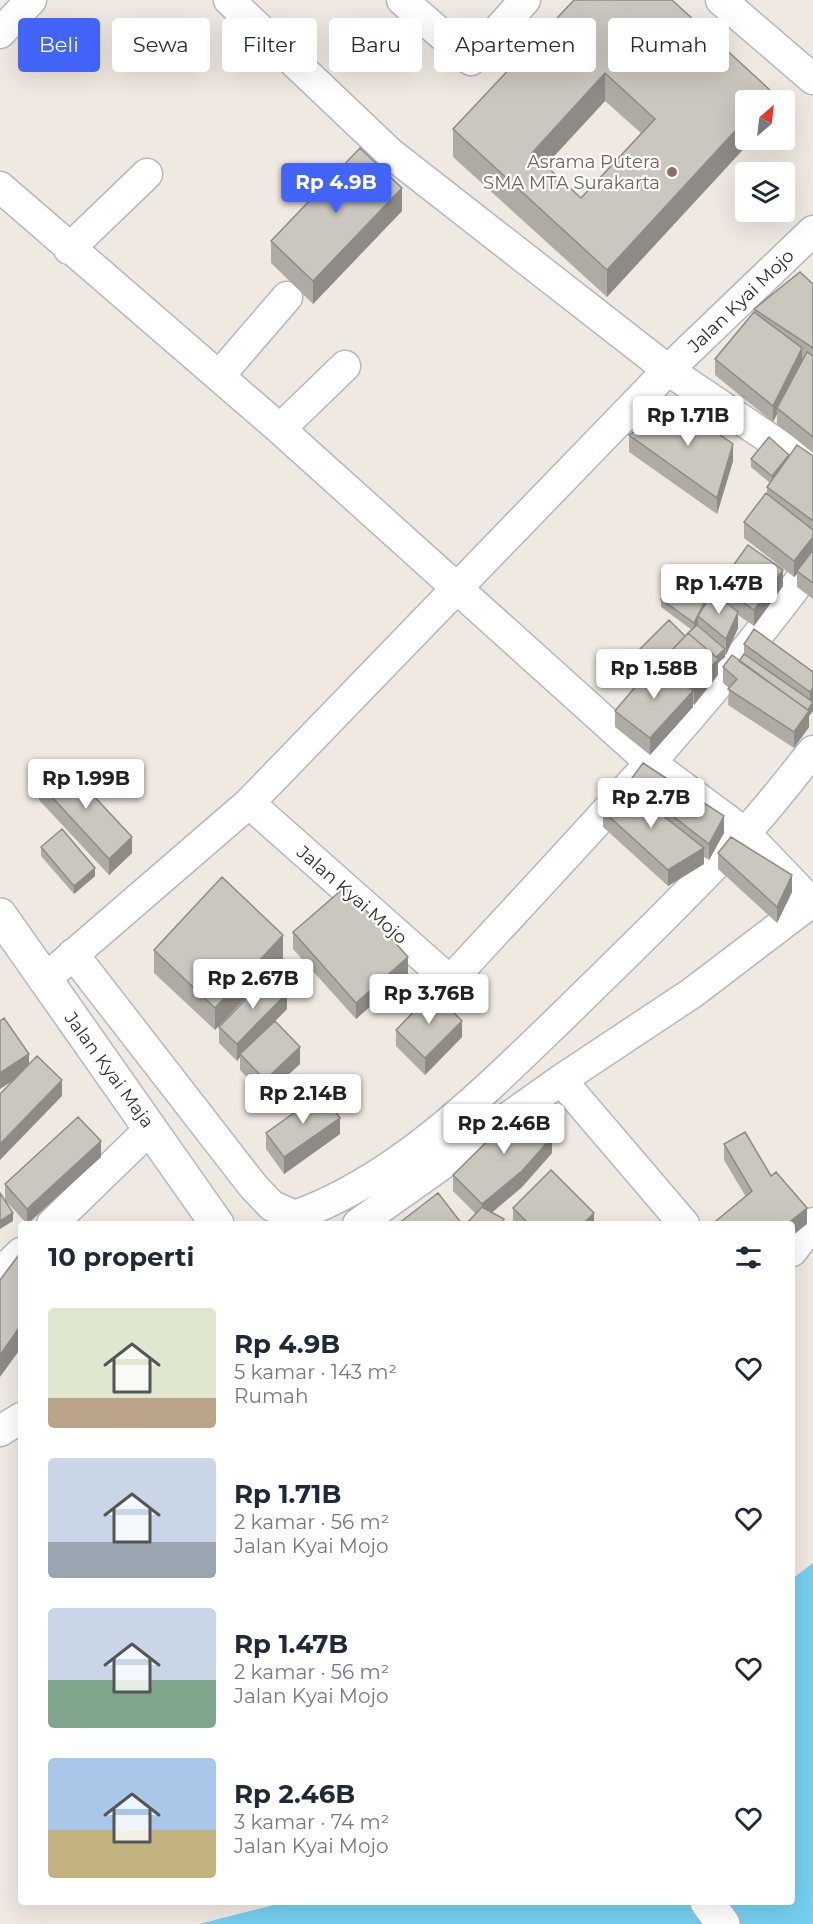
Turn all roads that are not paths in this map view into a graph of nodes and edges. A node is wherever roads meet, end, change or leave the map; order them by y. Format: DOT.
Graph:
graph roads {
  1 [pos="31,0"];
  2 [pos="229,0"];
  3 [pos="402,0"];
  4 [pos="525,0"];
  5 [pos="721,0"];
  6 [pos="0,33"];
  7 [pos="813,79"];
  8 [pos="147,174"];
  9 [pos="0,187"];
  10 [pos="813,231"];
  11 [pos="69,249"];
  12 [pos="287,297"];
  13 [pos="345,366"];
  14 [pos="668,370"];
  15 [pos="219,376"];
  16 [pos="280,429"];
  17 [pos="813,468"];
  18 [pos="813,563"];
  19 [pos="455,587"];
  20 [pos="813,751"];
  21 [pos="651,763"];
  22 [pos="249,803"];
  23 [pos="745,833"];
  24 [pos="812,902"];
  25 [pos="0,915"];
  26 [pos="73,954"];
  27 [pos="44,980"];
  28 [pos="561,1080"];
  29 [pos="151,1128"];
  30 [pos="55,1221"];
  31 [pos="215,1221"];
  32 [pos="362,1221"];
  33 [pos="681,1221"];
  34 [pos="813,1223"];
  35 [pos="795,1247"];
  36 [pos="18,1256"];
  37 [pos="0,1273"];
  38 [pos="18,1420"];
  39 [pos="0,1431"];
  40 [pos="709,1905"];
  41 [pos="723,1924"];
  1 -- 6 [label="street"];
  2 -- 14 [label="street"];
  3 -- 4 [label="street"];
  5 -- 7 [label="street"];
  8 -- 11 [label="street"];
  9 -- 11 [label="street"];
  10 -- 14 [label="street, Jalan Kyai Mojo"];
  11 -- 15 [label="street"];
  12 -- 15 [label="street"];
  13 -- 16 [label="street"];
  14 -- 17 [label="street"];
  14 -- 19 [label="street, Jalan Kyai Mojo"];
  15 -- 16 [label="street"];
  16 -- 19 [label="street"];
  18 -- 21 [label="street, Jalan Kyai Mojo"];
  19 -- 21 [label="street"];
  19 -- 22 [label="street, Jalan Kyai Mojo"];
  20 -- 23 [label="street"];
  21 -- 22 [label="street, Jalan Kyai Mojo"];
  21 -- 23 [label="street"];
  22 -- 26 [label="street, Jalan Kyai Mojo"];
  23 -- 24 [label="street"];
  23 -- 26 [label="street"];
  24 -- 28 [label="street"];
  25 -- 27 [label="main road, Jalan Kyai Maja"];
  26 -- 27 [label="street, Jalan Kyai Mojo"];
  27 -- 29 [label="main road, Jalan Kyai Maja"];
  28 -- 32 [label="street"];
  28 -- 33 [label="street"];
  29 -- 30 [label="street"];
  29 -- 31 [label="main road, Jalan Kyai Maja"];
  34 -- 35 [label="street"];
  36 -- 37 [label="street"];
  38 -- 39 [label="street"];
  40 -- 41 [label="main road"];
}
